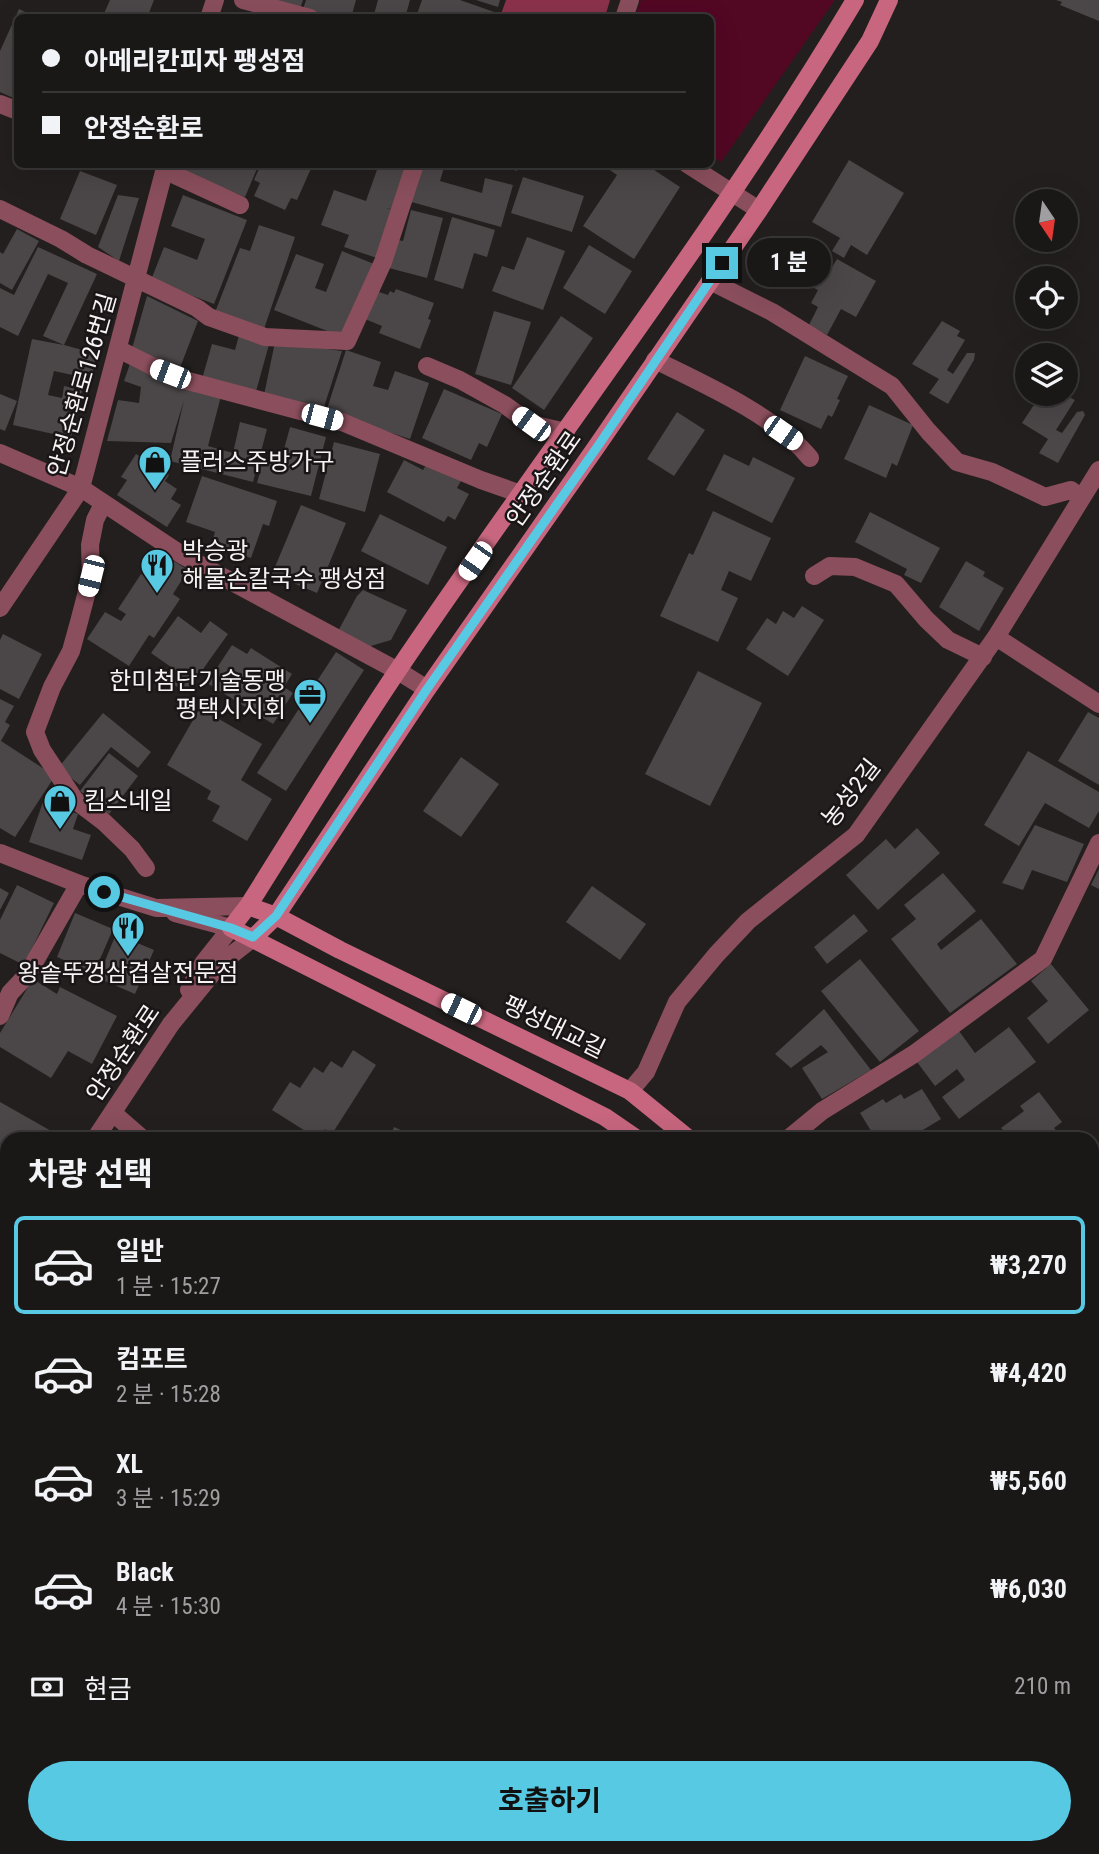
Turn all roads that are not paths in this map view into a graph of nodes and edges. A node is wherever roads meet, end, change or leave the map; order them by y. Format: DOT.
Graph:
graph roads {
  1 [pos="243,0"];
  2 [pos="855,0"];
  3 [pos="889,0"];
  4 [pos="295,14"];
  5 [pos="159,168"];
  6 [pos="163,168"];
  7 [pos="414,168"];
  8 [pos="693,168"];
  9 [pos="732,193"];
  10 [pos="240,205"];
  11 [pos="0,209"];
  12 [pos="758,210"];
  13 [pos="137,278"];
  14 [pos="710,281"];
  15 [pos="118,349"];
  16 [pos="655,360"];
  17 [pos="427,366"];
  18 [pos="566,432"];
  19 [pos="0,453"];
  20 [pos="810,458"];
  21 [pos="1099,470"];
  22 [pos="81,488"];
  23 [pos="521,494"];
  24 [pos="1081,498"];
  25 [pos="103,504"];
  26 [pos="814,576"];
  27 [pos="0,608"];
  28 [pos="996,638"];
  29 [pos="983,656"];
  30 [pos="398,671"];
  31 [pos="427,689"];
  32 [pos="1099,704"];
  33 [pos="1099,843"];
  34 [pos="0,853"];
  35 [pos="146,868"];
  36 [pos="79,884"];
  37 [pos="248,906"];
  38 [pos="156,908"];
  39 [pos="276,916"];
  40 [pos="231,928"];
  41 [pos="253,937"];
  42 [pos="0,1016"];
  43 [pos="171,1024"];
  44 [pos="630,1091"];
  45 [pos="113,1113"];
  46 [pos="100,1132"];
  47 [pos="135,1132"];
  48 [pos="627,1132"];
  49 [pos="680,1132"];
  50 [pos="796,1132"];
  1 -- 4 [label="street"];
  2 -- 9 [label="main road, 안정순환로"];
  3 -- 12 [label="main road, 안정순환로"];
  5 -- 13 [label="street, 안정순환로126번길"];
  6 -- 10 [label="street, 안정순환로126번길"];
  7 -- 13 [label="street, 안정순환로126번길"];
  8 -- 9 [label="street"];
  9 -- 12 [label="street"];
  9 -- 18 [label="main road, 안정순환로"];
  11 -- 13 [label="street, 안정순환로126번길"];
  12 -- 14 [label="main road, 안정순환로"];
  13 -- 15 [label="street, 안정순환로126번길"];
  14 -- 16 [label="main road, 안정순환로"];
  14 -- 24 [label="street"];
  15 -- 22 [label="street, 안정순환로126번길"];
  15 -- 23 [label="street, 안정순환로"];
  16 -- 20 [label="street"];
  16 -- 31 [label="main road, 안정순환로"];
  17 -- 18 [label="street"];
  18 -- 23 [label="main road, 안정순환로"];
  19 -- 22 [label="street"];
  21 -- 24 [label="street, 농성2길"];
  22 -- 25 [label="street"];
  22 -- 27 [label="street, 안정순환로126번길"];
  23 -- 30 [label="main road, 안정순환로"];
  24 -- 28 [label="street, 농성2길"];
  25 -- 30 [label="street"];
  25 -- 35 [label="street"];
  26 -- 29 [label="street"];
  28 -- 29 [label="street, 농성2길"];
  28 -- 32 [label="street"];
  29 -- 44 [label="street, 농성2길"];
  30 -- 31 [label="street"];
  30 -- 37 [label="main road, 안정순환로"];
  31 -- 39 [label="main road, 안정순환로"];
  33 -- 50 [label="street"];
  34 -- 36 [label="street"];
  36 -- 38 [label="street"];
  36 -- 42 [label="street"];
  37 -- 38 [label="street"];
  37 -- 39 [label="main road, 팽성대교길"];
  37 -- 40 [label="main road, 안정순환로"];
  38 -- 40 [label="street"];
  39 -- 41 [label="main road, 안정순환로"];
  39 -- 44 [label="main road, 팽성대교길"];
  40 -- 41 [label="main road"];
  40 -- 43 [label="street"];
  41 -- 43 [label="street, 안정순환로"];
  41 -- 48 [label="main road"];
  43 -- 45 [label="street, 안정순환로"];
  44 -- 49 [label="main road, 팽성대교길"];
  45 -- 46 [label="street, 안정순환로"];
  45 -- 47 [label="street"];
}
